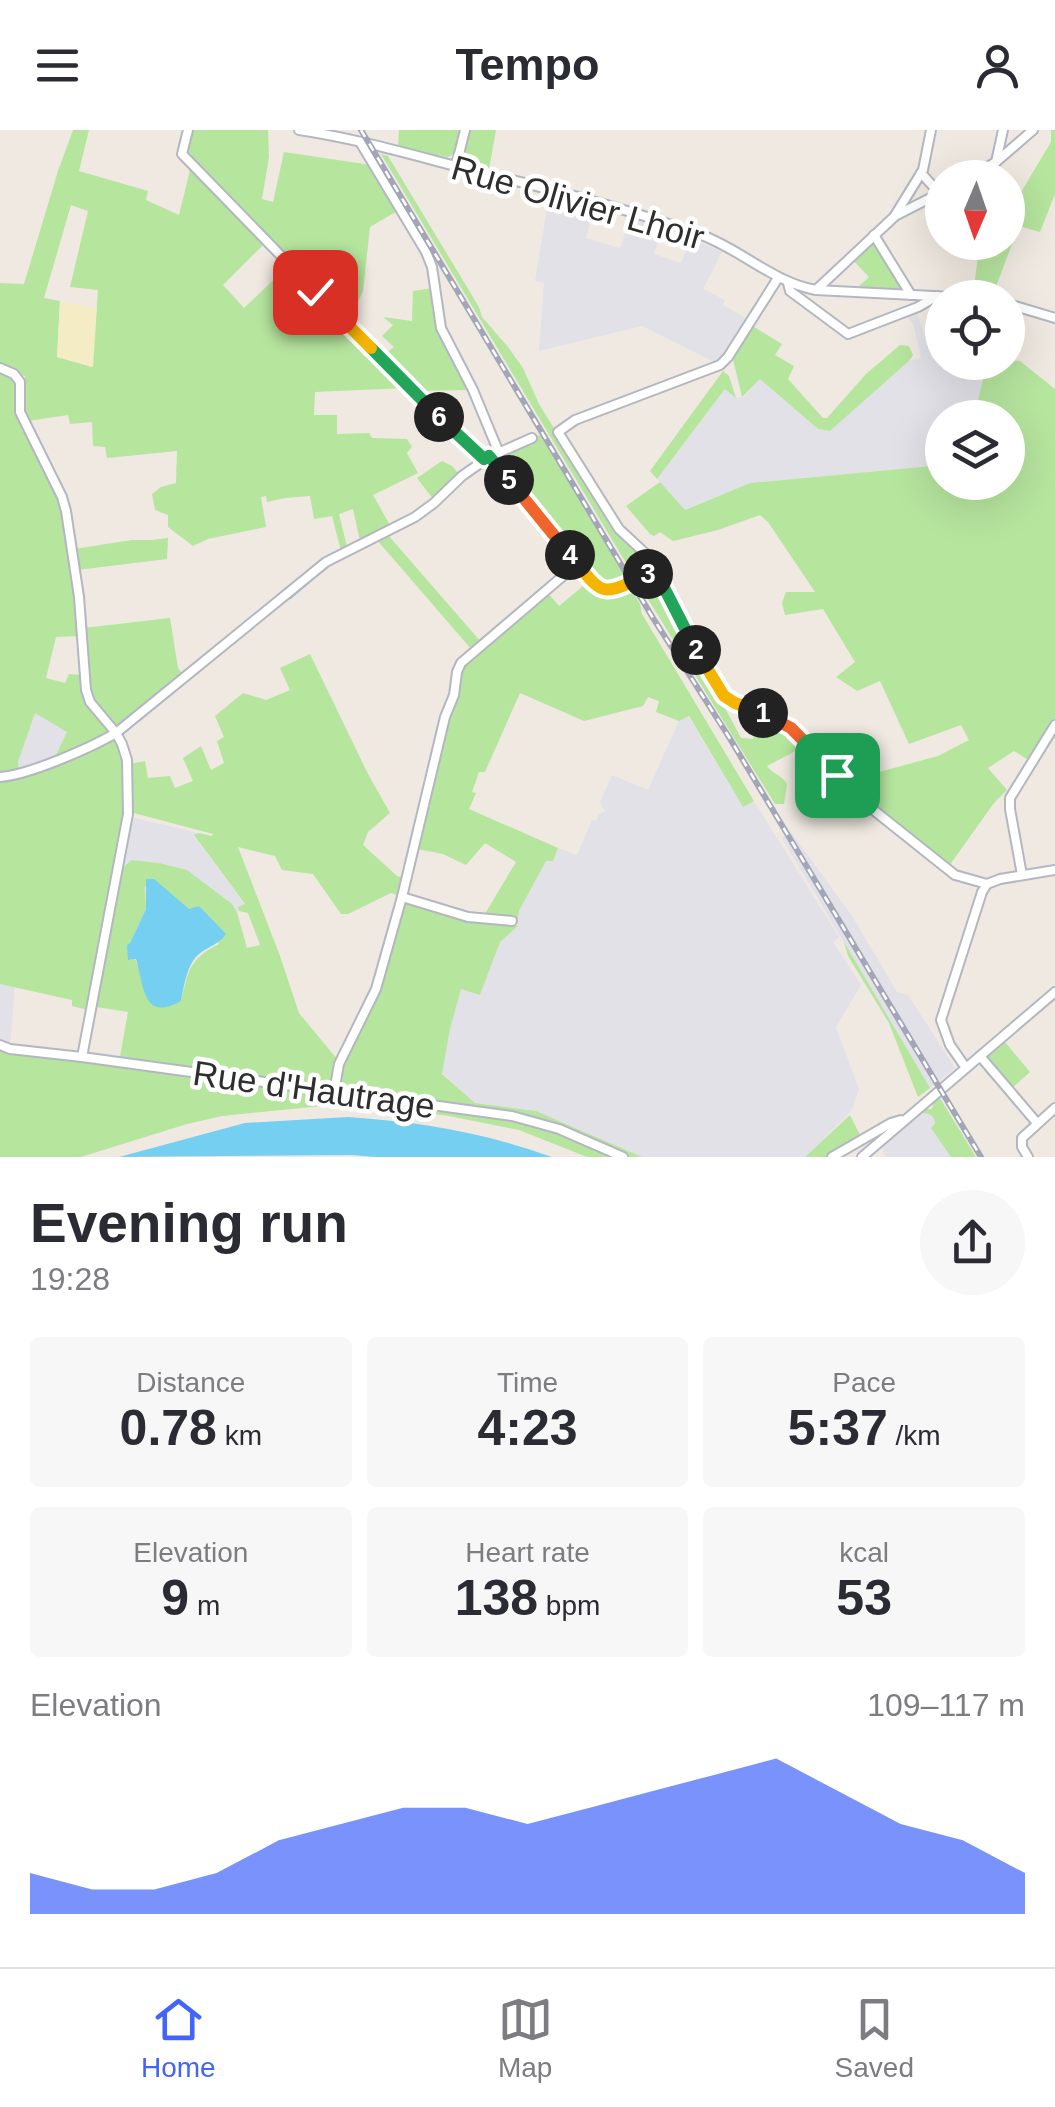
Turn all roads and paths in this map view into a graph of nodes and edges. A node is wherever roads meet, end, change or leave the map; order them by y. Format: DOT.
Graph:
graph roads {
  1 [pos="188,130"];
  2 [pos="299,130"];
  3 [pos="465,130"];
  4 [pos="932,130"];
  5 [pos="1003,130"];
  6 [pos="1033,130"];
  7 [pos="360,142"];
  8 [pos="996,160"];
  9 [pos="998,160"];
  10 [pos="456,166"];
  11 [pos="921,173"];
  12 [pos="925,177"];
  13 [pos="925,201"];
  14 [pos="894,217"];
  15 [pos="874,235"];
  16 [pos="778,278"];
  17 [pos="788,282"];
  18 [pos="816,290"];
  19 [pos="911,295"];
  20 [pos="925,296"];
  21 [pos="925,303"];
  22 [pos="1025,309"];
  23 [pos="1055,318"];
  24 [pos="0,368"];
  25 [pos="532,438"];
  26 [pos="491,456"];
  27 [pos="577,564"];
  28 [pos="655,570"];
  29 [pos="1055,725"];
  30 [pos="116,733"];
  31 [pos="0,777"];
  32 [pos="1055,870"];
  33 [pos="1022,875"];
  34 [pos="987,884"];
  35 [pos="402,898"];
  36 [pos="512,922"];
  37 [pos="1055,992"];
  38 [pos="0,1045"];
  39 [pos="980,1056"];
  40 [pos="82,1057"];
  41 [pos="966,1068"];
  42 [pos="334,1092"];
  43 [pos="1055,1108"];
  44 [pos="906,1119"];
  45 [pos="1037,1123"];
  46 [pos="866,1137"];
  47 [pos="854,1144"];
  48 [pos="872,1148"];
  49 [pos="623,1157"];
  50 [pos="832,1157"];
  51 [pos="862,1157"];
  52 [pos="1028,1157"];
  1 -- 26 [label="street"];
  2 -- 7 [label="street, Rue Olivier Lhoir"];
  3 -- 10 [label="street"];
  4 -- 11 [label="street"];
  5 -- 8 [label="street"];
  6 -- 9 [label="street"];
  7 -- 10 [label="street, Rue Olivier Lhoir"];
  7 -- 26 [label="street"];
  10 -- 16 [label="street, Rue Olivier Lhoir"];
  11 -- 12 [label="street"];
  11 -- 14 [label="street"];
  13 -- 14 [label="street"];
  14 -- 15 [label="street"];
  15 -- 18 [label="street"];
  15 -- 19 [label="street"];
  16 -- 17 [label="street, Rue Olivier Lhoir"];
  16 -- 28 [label="street"];
  17 -- 18 [label="street, Rue Olivier Lhoir"];
  17 -- 21 [label="street, Rue Olivier Lhoir"];
  18 -- 19 [label="street, Rue Olivier Lhoir"];
  19 -- 20 [label="street, Rue Olivier Lhoir"];
  22 -- 23 [label="street"];
  24 -- 30 [label="street"];
  25 -- 26 [label="street"];
  26 -- 27 [label="street"];
  26 -- 30 [label="street"];
  27 -- 28 [label="street"];
  27 -- 35 [label="street"];
  28 -- 34 [label="street"];
  29 -- 33 [label="street"];
  30 -- 31 [label="street"];
  30 -- 40 [label="street"];
  32 -- 33 [label="street"];
  33 -- 34 [label="street"];
  34 -- 41 [label="street"];
  35 -- 36 [label="street"];
  35 -- 42 [label="street"];
  37 -- 39 [label="street"];
  38 -- 40 [label="street, Rue d'Hautrage"];
  39 -- 41 [label="street"];
  39 -- 45 [label="street"];
  40 -- 42 [label="street, Rue d'Hautrage"];
  41 -- 44 [label="street"];
  42 -- 49 [label="street, Rue d'Hautrage"];
  43 -- 45 [label="street"];
  44 -- 46 [label="street"];
  44 -- 48 [label="street"];
  45 -- 52 [label="street"];
  46 -- 47 [label="street"];
  46 -- 48 [label="street"];
  47 -- 48 [label="street"];
  47 -- 50 [label="street"];
  48 -- 51 [label="street"];
}
